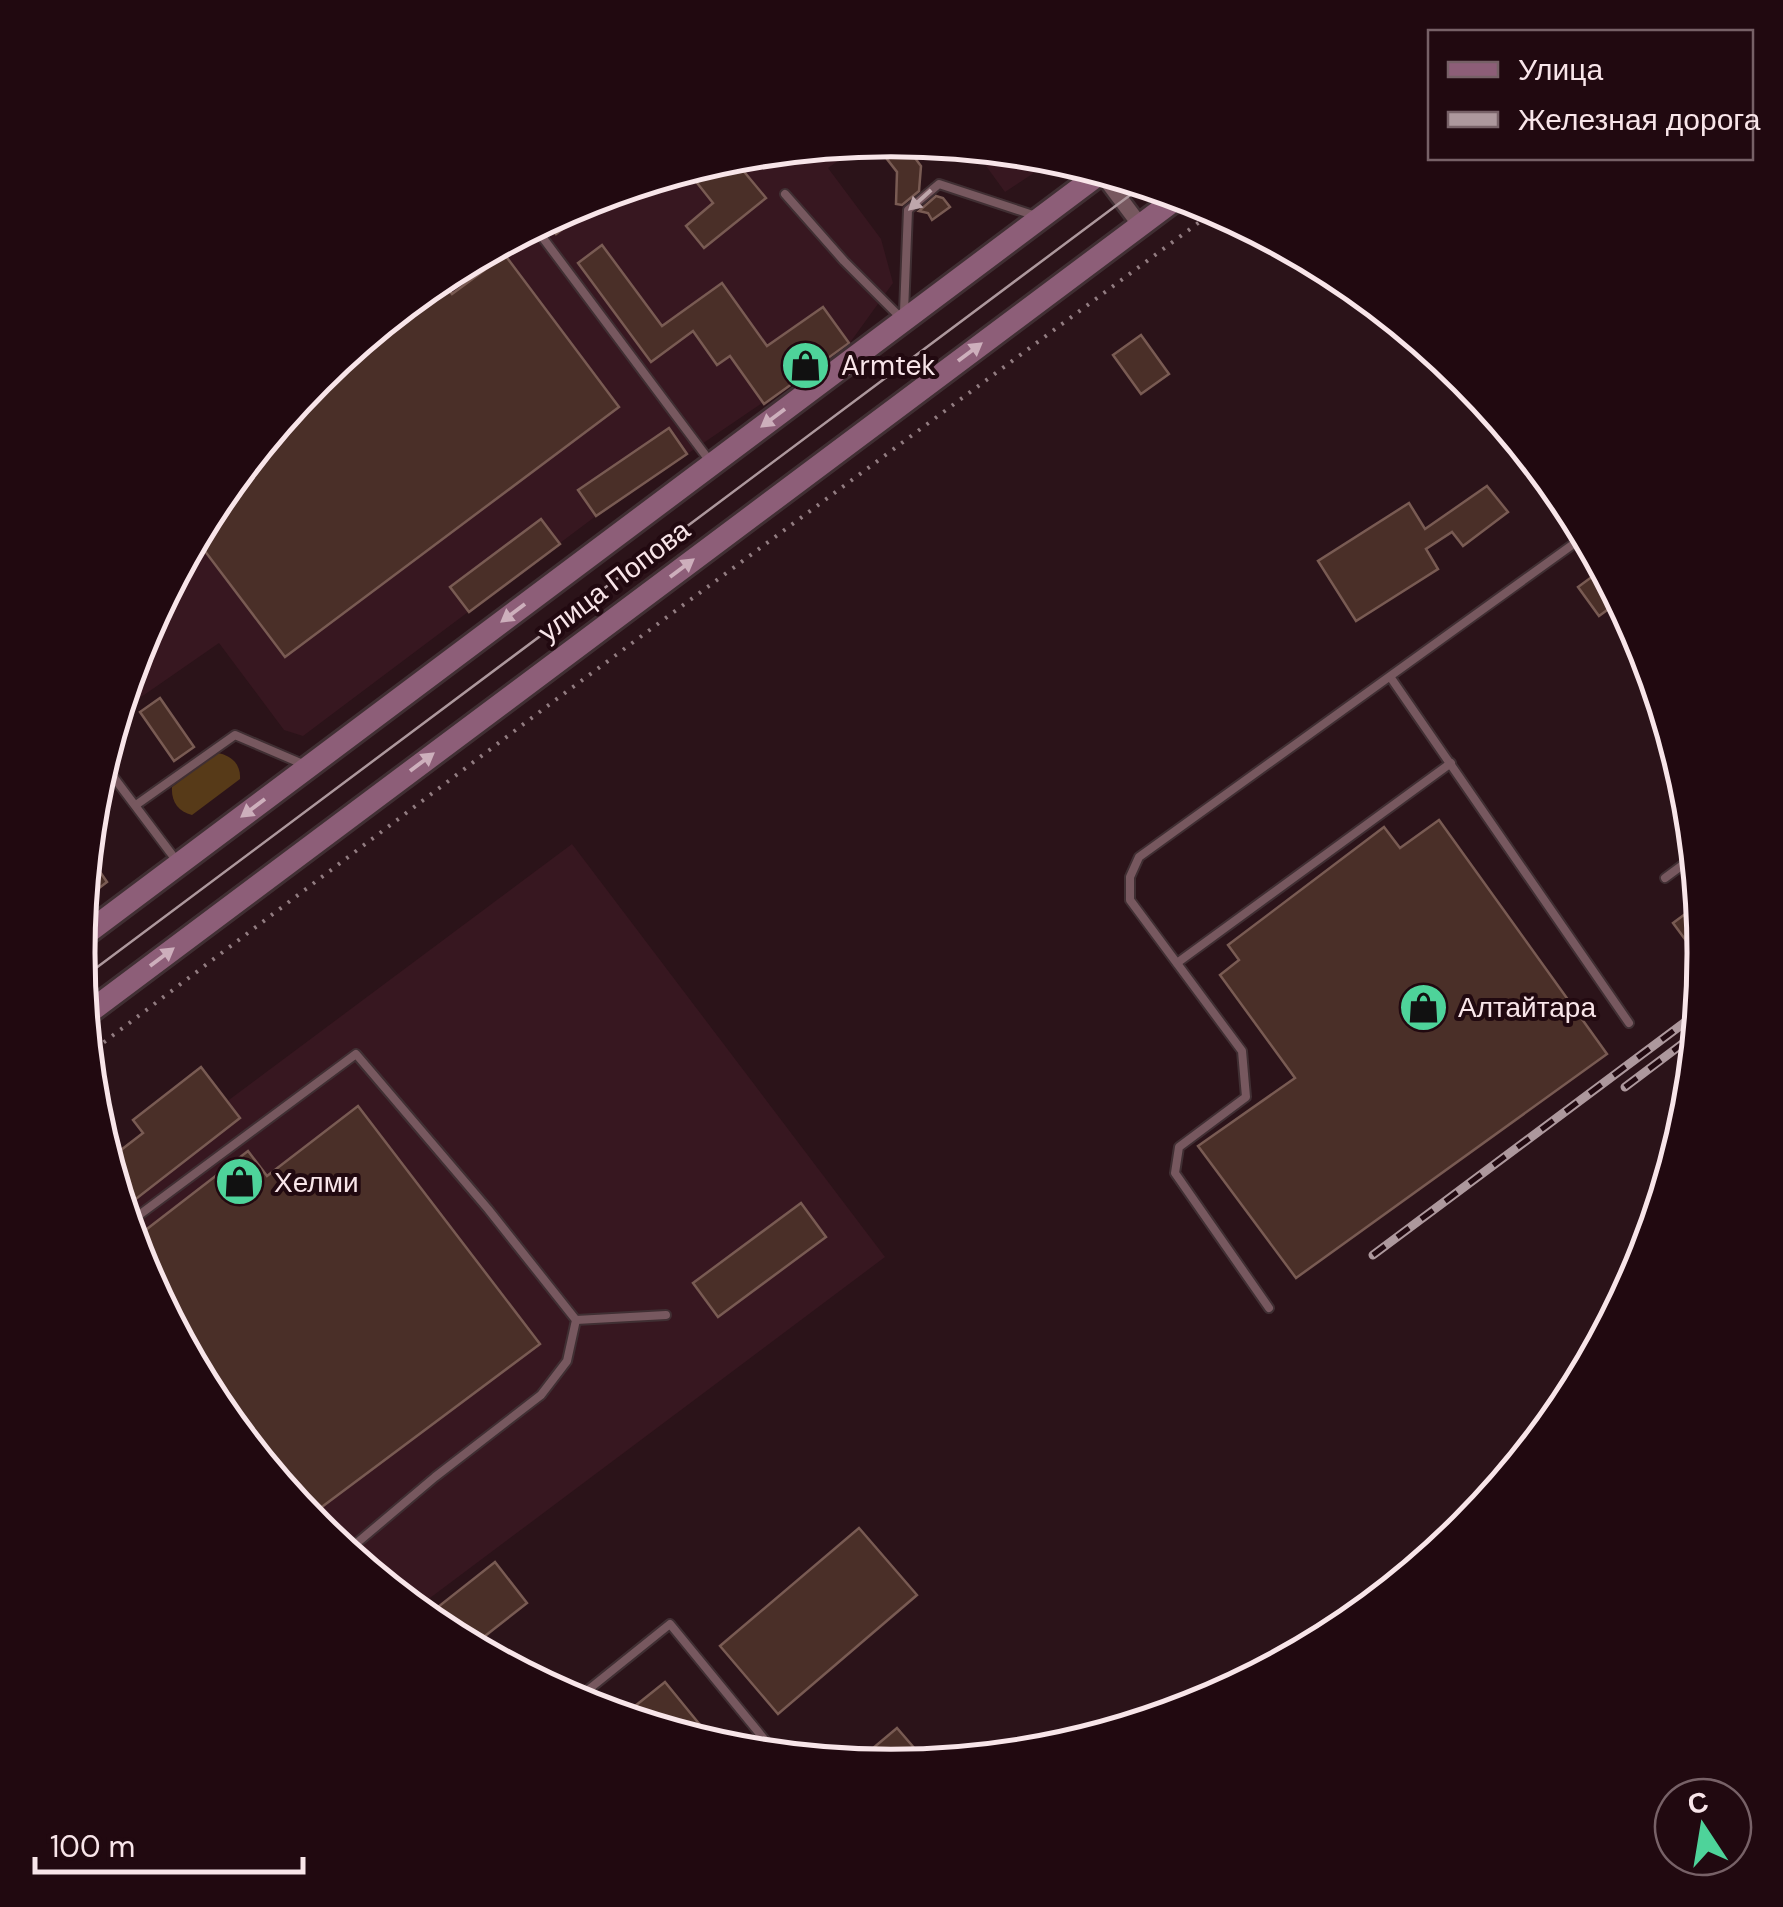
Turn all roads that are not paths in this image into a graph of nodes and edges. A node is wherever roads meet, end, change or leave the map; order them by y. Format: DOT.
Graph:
graph roads {
  1 [pos="1089,182"];
  2 [pos="1114,189"];
  3 [pos="786,194"];
  4 [pos="1166,206"];
  5 [pos="1041,218"];
  6 [pos="1140,225"];
  7 [pos="543,237"];
  8 [pos="904,320"];
  9 [pos="712,464"];
  10 [pos="1574,543"];
  11 [pos="1391,678"];
  12 [pos="1451,763"];
  13 [pos="309,766"];
  14 [pos="115,777"];
  15 [pos="136,805"];
  16 [pos="179,863"];
  17 [pos="1682,865"];
  18 [pos="1665,878"];
  19 [pos="96,925"];
  20 [pos="1176,963"];
  21 [pos="97,1006"];
  22 [pos="1629,1023"];
  23 [pos="139,1215"];
  24 [pos="1269,1308"];
  25 [pos="666,1315"];
  26 [pos="576,1320"];
  27 [pos="357,1543"];
  28 [pos="589,1690"];
  29 [pos="764,1739"];
  1 -- 5 [label="main road, улица Попова"];
  2 -- 6 [label="street"];
  3 -- 8 [label="lane"];
  4 -- 6 [label="main road, улица Попова"];
  5 -- 8 [label="main road, улица Попова"];
  5 -- 8 [label="lane, one-way"];
  21 -- 6 [label="main road, улица Попова, one-way"];
  7 -- 9 [label="lane"];
  8 -- 9 [label="main road, улица Попова, one-way"];
  9 -- 13 [label="main road, улица Попова, one-way"];
  10 -- 11 [label="lane"];
  11 -- 12 [label="lane"];
  11 -- 20 [label="lane"];
  12 -- 20 [label="lane"];
  12 -- 22 [label="lane"];
  13 -- 15 [label="lane"];
  13 -- 16 [label="main road, улица Попова, one-way"];
  14 -- 15 [label="lane"];
  15 -- 16 [label="lane"];
  16 -- 19 [label="main road, улица Попова"];
  17 -- 18 [label="lane"];
  20 -- 24 [label="lane"];
  23 -- 26 [label="lane"];
  25 -- 26 [label="lane"];
  26 -- 27 [label="lane"];
  28 -- 29 [label="lane"];
}
